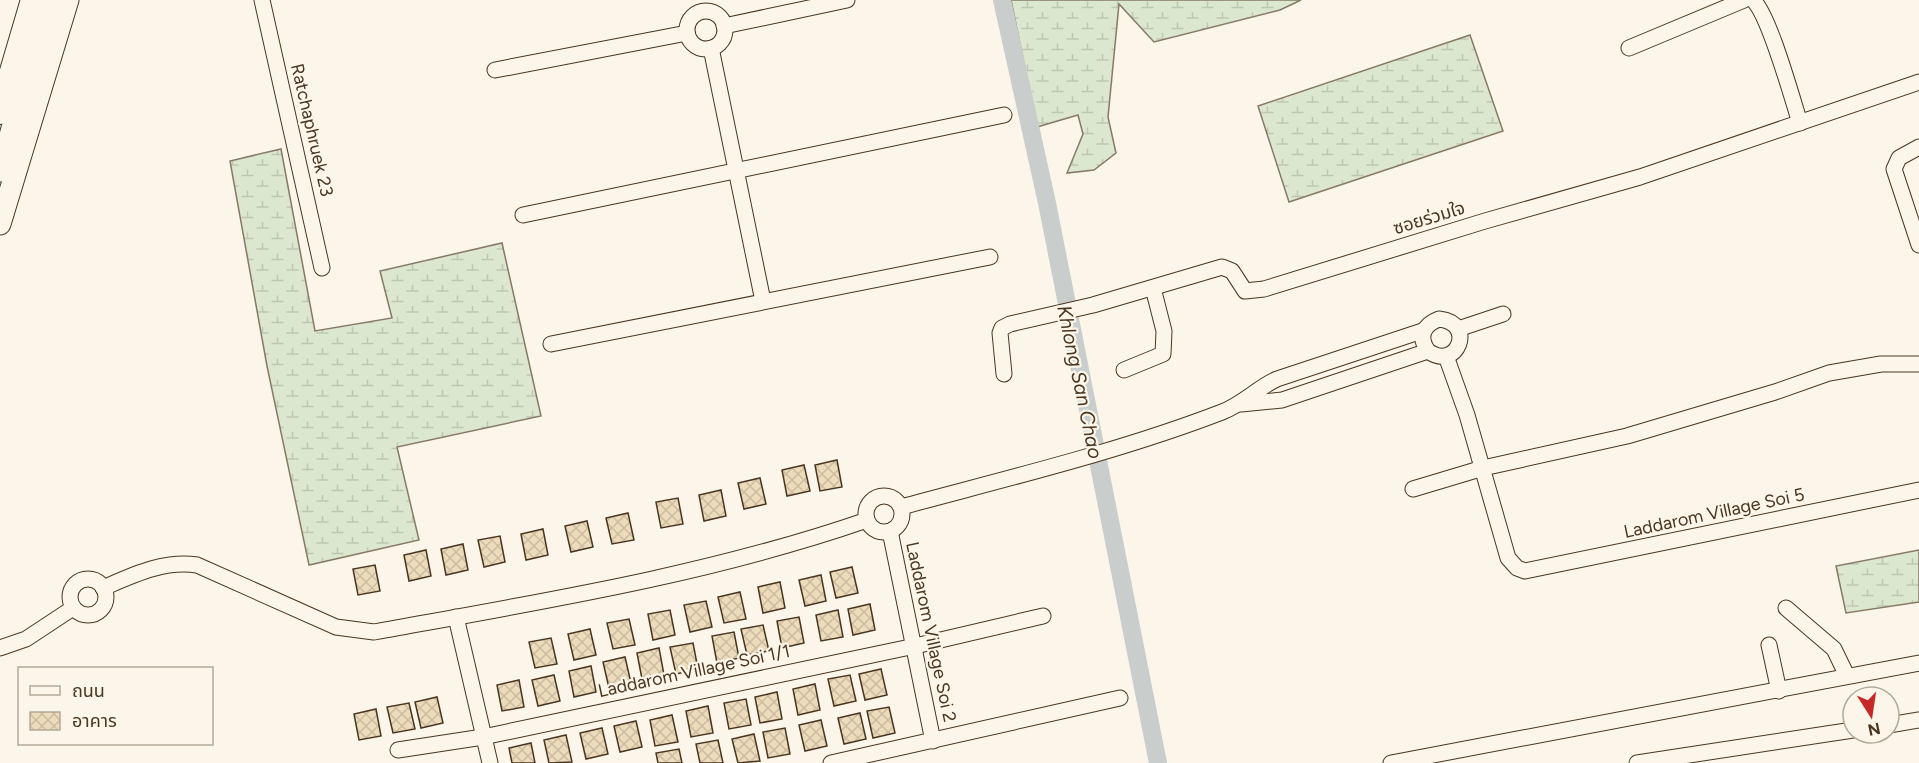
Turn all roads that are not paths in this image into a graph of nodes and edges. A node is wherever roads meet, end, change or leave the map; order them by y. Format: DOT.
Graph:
graph roads {
  1 [pos="33,0"];
  2 [pos="48,0"];
  3 [pos="68,0"];
  4 [pos="262,0"];
  5 [pos="847,0"];
  6 [pos="1744,0"];
  7 [pos="1753,0"];
  8 [pos="695,7"];
  9 [pos="724,26"];
  10 [pos="687,33"];
  11 [pos="711,48"];
  12 [pos="1629,48"];
  13 [pos="495,70"];
  14 [pos="1919,82"];
  15 [pos="0,112"];
  16 [pos="1004,115"];
  17 [pos="1800,123"];
  18 [pos="1919,147"];
  19 [pos="1,165"];
  20 [pos="736,171"];
  21 [pos="523,215"];
  22 [pos="0,224"];
  23 [pos="1919,245"];
  24 [pos="990,256"];
  25 [pos="322,268"];
  26 [pos="1153,288"];
  27 [pos="763,302"];
  28 [pos="1503,314"];
  29 [pos="1458,329"];
  30 [pos="1422,331"];
  31 [pos="551,344"];
  32 [pos="1428,351"];
  33 [pos="1446,356"];
  34 [pos="1919,363"];
  35 [pos="1124,370"];
  36 [pos="1004,374"];
  37 [pos="1241,404"];
  38 [pos="1483,468"];
  39 [pos="1413,489"];
  40 [pos="1919,490"];
  41 [pos="901,507"];
  42 [pos="867,520"];
  43 [pos="890,531"];
  44 [pos="103,588"];
  45 [pos="73,608"];
  46 [pos="1786,608"];
  47 [pos="1043,616"];
  48 [pos="456,617"];
  49 [pos="1769,645"];
  50 [pos="915,646"];
  51 [pos="0,648"];
  52 [pos="1919,663"];
  53 [pos="1847,676"];
  54 [pos="1779,691"];
  55 [pos="1120,698"];
  56 [pos="1919,720"];
  57 [pos="1901,722"];
  58 [pos="1841,732"];
  59 [pos="483,737"];
  60 [pos="933,741"];
  61 [pos="398,750"];
  62 [pos="490,763"];
  63 [pos="831,763"];
  64 [pos="1391,763"];
  65 [pos="1637,763"];
  1 -- 15 [label="main road"];
  2 -- 19 [label="main road"];
  3 -- 22 [label="main road"];
  4 -- 25 [label="street, Ratchaphruek 23"];
  5 -- 9 [label="street"];
  6 -- 12 [label="street"];
  7 -- 17 [label="street"];
  8 -- 9 [label="street"];
  8 -- 10 [label="street"];
  9 -- 11 [label="street"];
  10 -- 11 [label="street"];
  10 -- 13 [label="street"];
  11 -- 20 [label="street"];
  14 -- 17 [label="street, ซอยร่วมใจ"];
  16 -- 20 [label="street"];
  17 -- 26 [label="street, ซอยร่วมใจ"];
  18 -- 23 [label="street"];
  20 -- 21 [label="street"];
  20 -- 27 [label="street"];
  24 -- 27 [label="street"];
  26 -- 35 [label="street"];
  26 -- 36 [label="street, ซอยร่วมใจ"];
  27 -- 31 [label="street"];
  28 -- 29 [label="street"];
  29 -- 30 [label="street"];
  29 -- 33 [label="street"];
  30 -- 32 [label="street"];
  30 -- 37 [label="street"];
  32 -- 33 [label="street"];
  32 -- 37 [label="street"];
  33 -- 38 [label="street"];
  34 -- 38 [label="street"];
  37 -- 41 [label="street"];
  38 -- 39 [label="street"];
  38 -- 40 [label="street, Laddarom Village Soi 5"];
  41 -- 42 [label="street"];
  41 -- 43 [label="street"];
  42 -- 43 [label="street"];
  42 -- 48 [label="street"];
  43 -- 50 [label="street, Laddarom Village Soi 2"];
  44 -- 45 [label="street"];
  44 -- 45 [label="street"];
  44 -- 48 [label="street"];
  45 -- 51 [label="street"];
  46 -- 53 [label="street"];
  47 -- 50 [label="street, Laddarom Village Soi 1/1"];
  48 -- 59 [label="street"];
  49 -- 54 [label="street"];
  50 -- 59 [label="street, Laddarom Village Soi 1/1"];
  50 -- 60 [label="street, Laddarom Village Soi 2"];
  52 -- 53 [label="street"];
  53 -- 54 [label="street"];
  54 -- 64 [label="street"];
  55 -- 60 [label="street"];
  56 -- 57 [label="street"];
  58 -- 65 [label="street"];
  59 -- 61 [label="street, Laddarom Village Soi 1/1"];
  59 -- 62 [label="street"];
  60 -- 63 [label="street"];
}
